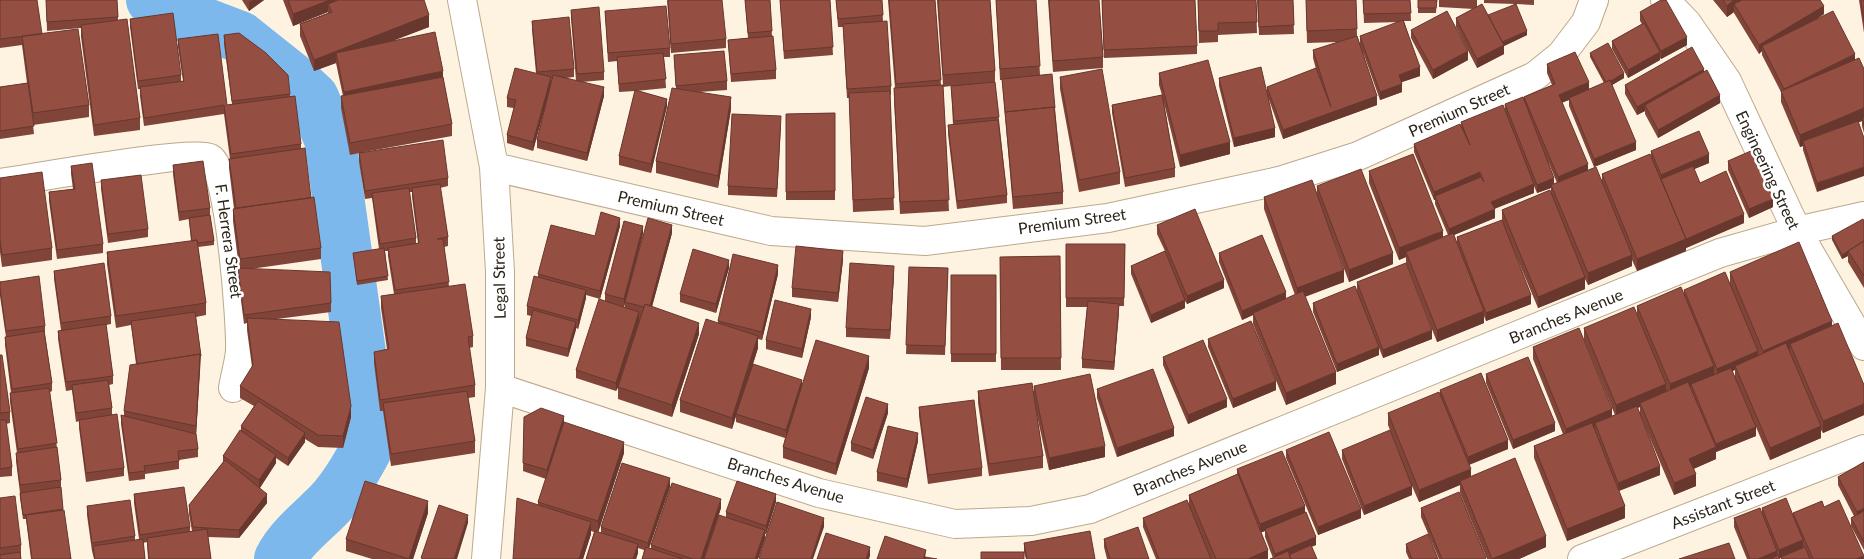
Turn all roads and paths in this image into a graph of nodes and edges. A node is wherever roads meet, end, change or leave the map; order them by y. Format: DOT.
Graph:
graph roads {
  1 [pos="462,0"];
  2 [pos="1594,0"];
  3 [pos="1665,0"];
  4 [pos="494,167"];
  5 [pos="0,183"];
  6 [pos="1864,216"];
  7 [pos="1797,231"];
  8 [pos="1864,346"];
  9 [pos="233,388"];
  10 [pos="500,388"];
  11 [pos="1864,449"];
  12 [pos="486,559"];
  13 [pos="1582,559"];
  1 -- 4 [label="street, Legal Street"];
  2 -- 4 [label="street, Premium Street"];
  3 -- 7 [label="street, Engineering Street"];
  4 -- 10 [label="street, Legal Street"];
  5 -- 9 [label="street, F. Herrera Street"];
  6 -- 7 [label="street, Branches Avenue"];
  7 -- 8 [label="street, Engineering Street"];
  7 -- 10 [label="street, Branches Avenue"];
  10 -- 12 [label="street, Legal Street"];
  11 -- 13 [label="street, Assistant Street"];
}
